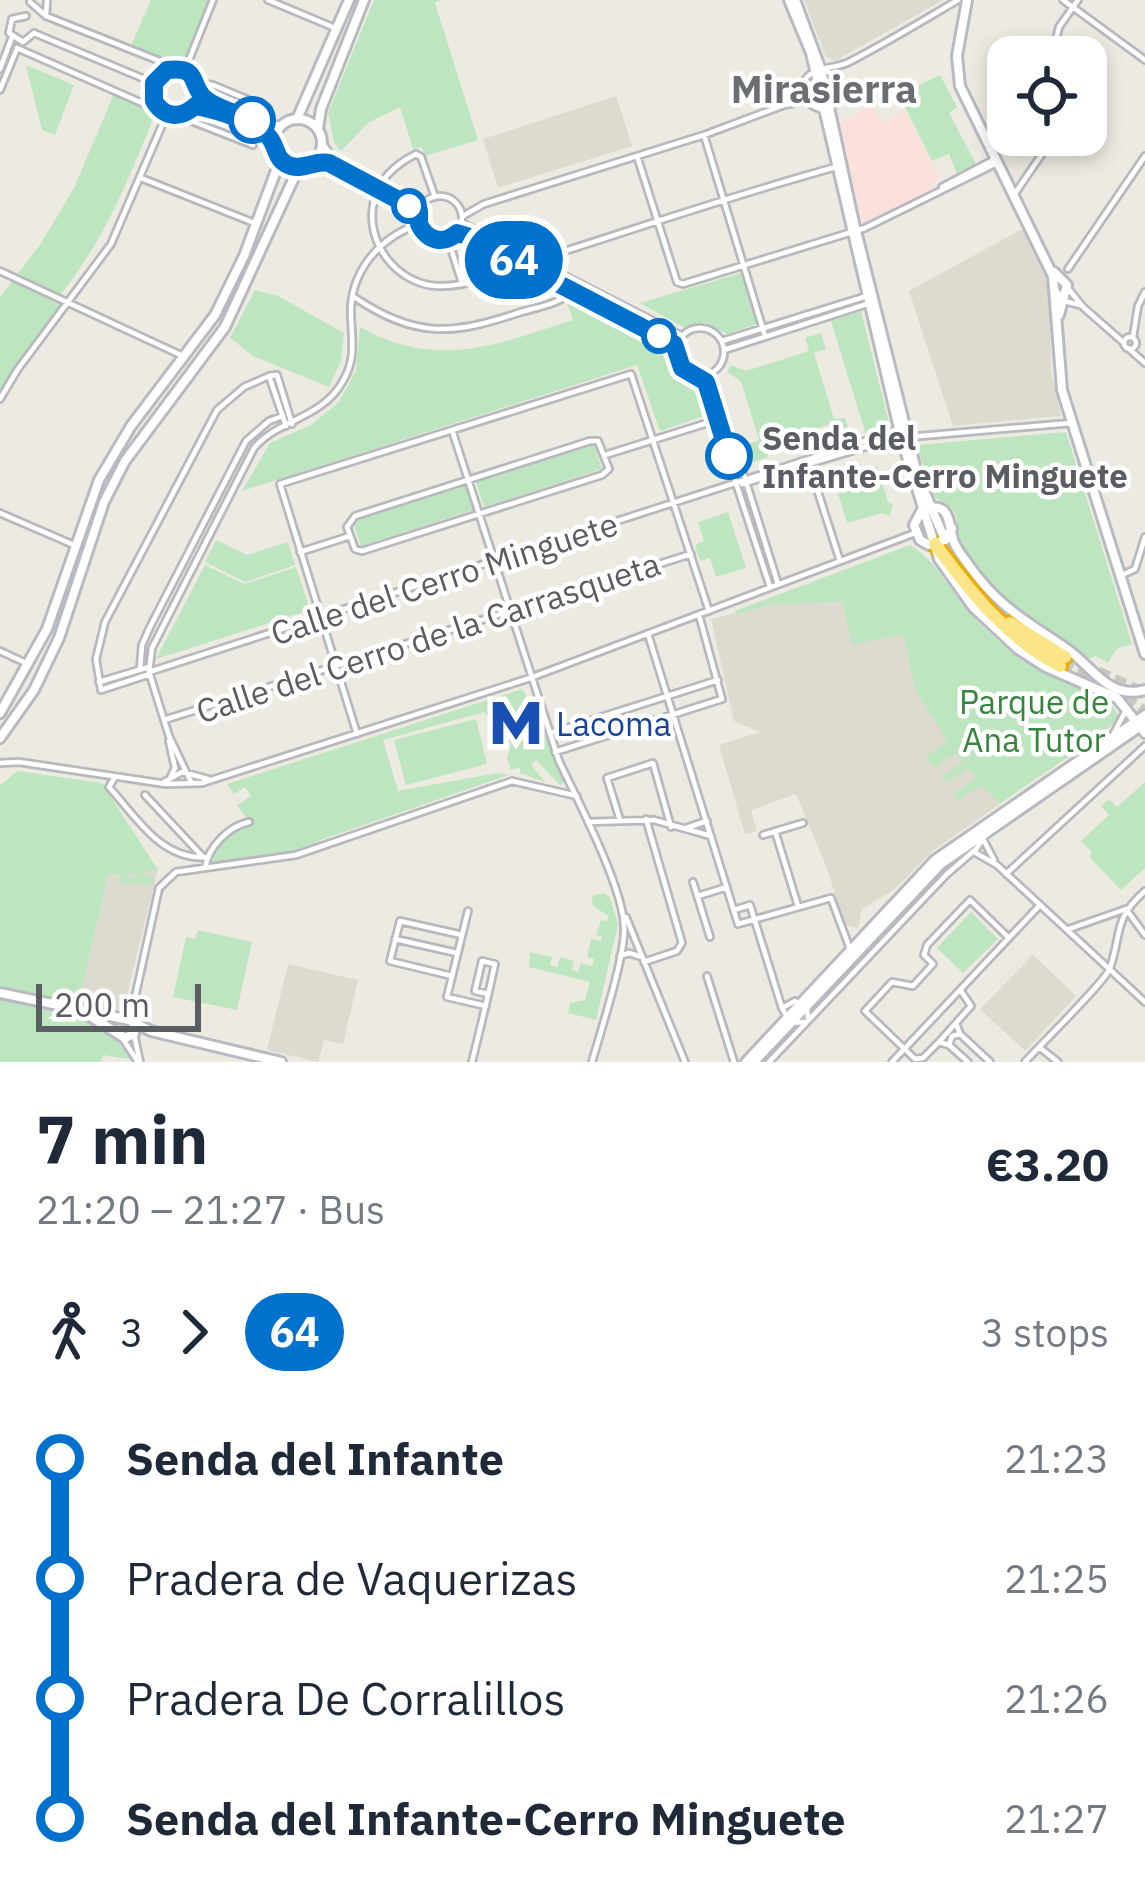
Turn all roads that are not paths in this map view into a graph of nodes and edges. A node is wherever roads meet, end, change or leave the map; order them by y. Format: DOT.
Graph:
graph roads {
  1 [pos="47,0"];
  2 [pos="213,0"];
  3 [pos="268,0"];
  4 [pos="349,0"];
  5 [pos="364,0"];
  6 [pos="792,0"];
  7 [pos="963,0"];
  8 [pos="1063,0"];
  9 [pos="1078,0"];
  10 [pos="31,1"];
  11 [pos="1073,7"];
  12 [pos="45,14"];
  13 [pos="26,16"];
  14 [pos="338,30"];
  15 [pos="34,33"];
  16 [pos="1055,36"];
  17 [pos="12,38"];
  18 [pos="22,41"];
  19 [pos="17,48"];
  20 [pos="1145,60"];
  21 [pos="848,62"];
  22 [pos="0,69"];
  23 [pos="174,69"];
  24 [pos="184,70"];
  25 [pos="818,70"];
  26 [pos="838,77"];
  27 [pos="154,83"];
  28 [pos="197,83"];
  29 [pos="0,90"];
  30 [pos="803,92"];
  31 [pos="199,94"];
  32 [pos="806,101"];
  33 [pos="784,105"];
  34 [pos="195,106"];
  35 [pos="157,107"];
  36 [pos="268,108"];
  37 [pos="826,109"];
  38 [pos="184,113"];
  39 [pos="167,114"];
  40 [pos="297,119"];
  41 [pos="284,124"];
  42 [pos="318,130"];
  43 [pos="704,135"];
  44 [pos="274,142"];
  45 [pos="322,143"];
  46 [pos="253,145"];
  47 [pos="638,156"];
  48 [pos="1041,156"];
  49 [pos="1145,156"];
  50 [pos="280,160"];
  51 [pos="314,161"];
  52 [pos="996,161"];
  53 [pos="299,167"];
  54 [pos="838,168"];
  55 [pos="141,178"];
  56 [pos="379,187"];
  57 [pos="1014,195"];
  58 [pos="435,196"];
  59 [pos="724,201"];
  60 [pos="484,204"];
  61 [pos="459,206"];
  62 [pos="421,208"];
  63 [pos="462,219"];
  64 [pos="658,222"];
  65 [pos="257,224"];
  66 [pos="419,224"];
  67 [pos="853,231"];
  68 [pos="457,233"];
  69 [pos="448,239"];
  70 [pos="379,247"];
  71 [pos="535,261"];
  72 [pos="745,264"];
  73 [pos="524,265"];
  74 [pos="0,271"];
  75 [pos="462,283"];
  76 [pos="1063,285"];
  77 [pos="572,291"];
  78 [pos="1145,292"];
  79 [pos="353,297"];
  80 [pos="870,299"];
  81 [pos="68,303"];
  82 [pos="1083,307"];
  83 [pos="765,332"];
  84 [pos="682,336"];
  85 [pos="722,340"];
  86 [pos="1135,340"];
  87 [pos="1126,346"];
  88 [pos="677,347"];
  89 [pos="724,350"];
  90 [pos="185,358"];
  91 [pos="1145,362"];
  92 [pos="712,373"];
  93 [pos="269,376"];
  94 [pos="700,376"];
  95 [pos="0,399"];
  96 [pos="283,416"];
  97 [pos="721,418"];
  98 [pos="1071,423"];
  99 [pos="289,425"];
  100 [pos="452,430"];
  101 [pos="903,435"];
  102 [pos="655,439"];
  103 [pos="605,455"];
  104 [pos="809,464"];
  105 [pos="468,480"];
  106 [pos="742,482"];
  107 [pos="675,504"];
  108 [pos="926,509"];
  109 [pos="0,513"];
  110 [pos="479,514"];
  111 [pos="915,533"];
  112 [pos="350,536"];
  113 [pos="1145,537"];
  114 [pos="944,538"];
  115 [pos="74,545"];
  116 [pos="300,552"];
  117 [pos="691,554"];
  118 [pos="839,561"];
  119 [pos="494,562"];
  120 [pos="1120,576"];
  121 [pos="774,586"];
  122 [pos="510,611"];
  123 [pos="709,611"];
  124 [pos="700,615"];
  125 [pos="321,617"];
  126 [pos="648,634"];
  127 [pos="0,651"];
  128 [pos="1145,655"];
  129 [pos="1062,662"];
  130 [pos="30,665"];
  131 [pos="337,665"];
  132 [pos="140,669"];
  133 [pos="150,671"];
  134 [pos="1145,677"];
  135 [pos="530,678"];
  136 [pos="718,680"];
  137 [pos="100,686"];
  138 [pos="1141,692"];
  139 [pos="668,696"];
  140 [pos="1127,706"];
  141 [pos="0,713"];
  142 [pos="675,714"];
  143 [pos="164,720"];
  144 [pos="1142,727"];
  145 [pos="549,733"];
  146 [pos="357,734"];
  147 [pos="169,736"];
  148 [pos="0,738"];
  149 [pos="1108,740"];
  150 [pos="1145,746"];
  151 [pos="555,752"];
  152 [pos="0,763"];
  153 [pos="184,772"];
  154 [pos="115,777"];
  155 [pos="214,780"];
  156 [pos="152,782"];
  157 [pos="190,784"];
  158 [pos="145,795"];
  159 [pos="577,796"];
  160 [pos="646,819"];
  161 [pos="620,820"];
  162 [pos="707,821"];
  163 [pos="249,822"];
  164 [pos="588,822"];
  165 [pos="803,823"];
  166 [pos="671,827"];
  167 [pos="681,830"];
  168 [pos="775,831"];
  169 [pos="763,835"];
  170 [pos="711,836"];
  171 [pos="978,836"];
  172 [pos="955,852"];
  173 [pos="973,854"];
  174 [pos="205,857"];
  175 [pos="997,865"];
  176 [pos="205,868"];
  177 [pos="1006,874"];
  178 [pos="693,882"];
  179 [pos="727,887"];
  180 [pos="1145,891"];
  181 [pos="697,896"];
  182 [pos="1040,905"];
  183 [pos="798,906"];
  184 [pos="1126,909"];
  185 [pos="622,910"];
  186 [pos="734,910"];
  187 [pos="468,911"];
  188 [pos="755,920"];
  189 [pos="1067,929"];
  190 [pos="462,935"];
  191 [pos="1145,935"];
  192 [pos="710,937"];
  193 [pos="1009,938"];
  194 [pos="395,939"];
  195 [pos="850,949"];
  196 [pos="457,953"];
  197 [pos="618,957"];
  198 [pos="643,959"];
  199 [pos="1110,970"];
  200 [pos="452,976"];
  201 [pos="707,976"];
  202 [pos="961,990"];
  203 [pos="0,993"];
  204 [pos="488,994"];
  205 [pos="1145,1003"];
  206 [pos="802,1005"];
  207 [pos="486,1006"];
  208 [pos="77,1010"];
  209 [pos="786,1016"];
  210 [pos="808,1019"];
  211 [pos="956,1023"];
  212 [pos="130,1026"];
  213 [pos="960,1034"];
  214 [pos="120,1036"];
  215 [pos="939,1042"];
  216 [pos="950,1045"];
  217 [pos="1039,1046"];
  218 [pos="904,1049"];
  219 [pos="238,1057"];
  220 [pos="765,1058"];
  221 [pos="734,1061"];
  222 [pos="139,1062"];
  223 [pos="281,1062"];
  224 [pos="472,1062"];
  225 [pos="592,1062"];
  226 [pos="685,1062"];
  227 [pos="750,1062"];
  228 [pos="892,1062"];
  229 [pos="968,1062"];
  230 [pos="990,1062"];
  231 [pos="1025,1062"];
  232 [pos="1058,1062"];
  1 -- 12 [label="street"];
  2 -- 24 [label="street"];
  3 -- 14 [label="street"];
  4 -- 14 [label="street"];
  5 -- 42 [label="street"];
  6 -- 25 [label="street"];
  7 -- 21 [label="street"];
  7 -- 52 [label="street"];
  8 -- 11 [label="street"];
  9 -- 11 [label="street"];
  10 -- 12 [label="street"];
  10 -- 13 [label="street"];
  11 -- 16 [label="street"];
  11 -- 20 [label="street"];
  12 -- 23 [label="street"];
  13 -- 15 [label="street"];
  13 -- 17 [label="street"];
  14 -- 40 [label="street"];
  15 -- 18 [label="street"];
  15 -- 27 [label="street"];
  17 -- 18 [label="street"];
  17 -- 22 [label="street"];
  18 -- 19 [label="street"];
  19 -- 29 [label="street"];
  19 -- 35 [label="street"];
  21 -- 25 [label="street"];
  21 -- 26 [label="street"];
  23 -- 24 [label="street"];
  23 -- 27 [label="street"];
  24 -- 28 [label="street"];
  25 -- 26 [label="street"];
  25 -- 30 [label="street"];
  25 -- 37 [label="street"];
  26 -- 37 [label="street"];
  27 -- 35 [label="street"];
  28 -- 31 [label="street"];
  28 -- 36 [label="street"];
  30 -- 32 [label="street"];
  30 -- 33 [label="street"];
  31 -- 34 [label="street"];
  31 -- 41 [label="street"];
  32 -- 33 [label="street"];
  32 -- 37 [label="street"];
  33 -- 43 [label="street"];
  34 -- 38 [label="street"];
  34 -- 44 [label="street"];
  35 -- 39 [label="street"];
  37 -- 54 [label="street"];
  38 -- 39 [label="street"];
  38 -- 46 [label="street"];
  39 -- 55 [label="street"];
  40 -- 41 [label="street"];
  40 -- 42 [label="street"];
  41 -- 44 [label="street"];
  42 -- 45 [label="street"];
  43 -- 47 [label="street"];
  43 -- 59 [label="street"];
  44 -- 50 [label="street"];
  45 -- 51 [label="street"];
  45 -- 56 [label="street"];
  47 -- 60 [label="street"];
  47 -- 64 [label="street"];
  48 -- 57 [label="street"];
  49 -- 76 [label="street"];
  50 -- 53 [label="street"];
  50 -- 65 [label="street"];
  51 -- 53 [label="street"];
  51 -- 56 [label="street"];
  52 -- 57 [label="street"];
  52 -- 67 [label="street"];
  53 -- 148 [label="street"];
  54 -- 59 [label="street"];
  54 -- 67 [label="street"];
  55 -- 65 [label="street"];
  55 -- 81 [label="street"];
  56 -- 58 [label="street"];
  56 -- 62 [label="street"];
  56 -- 70 [label="street"];
  57 -- 76 [label="street"];
  58 -- 61 [label="street"];
  58 -- 62 [label="street"];
  59 -- 64 [label="street"];
  59 -- 72 [label="street"];
  60 -- 61 [label="street"];
  60 -- 63 [label="street"];
  61 -- 63 [label="street"];
  62 -- 66 [label="street"];
  63 -- 68 [label="street"];
  63 -- 71 [label="street"];
  64 -- 71 [label="street"];
  64 -- 72 [label="street"];
  65 -- 90 [label="street"];
  66 -- 69 [label="street"];
  66 -- 70 [label="street"];
  67 -- 72 [label="street"];
  67 -- 80 [label="street"];
  68 -- 69 [label="street"];
  68 -- 73 [label="street"];
  69 -- 75 [label="street"];
  70 -- 75 [label="street"];
  70 -- 79 [label="street"];
  71 -- 73 [label="street"];
  71 -- 84 [label="street"];
  72 -- 83 [label="street"];
  73 -- 75 [label="street"];
  73 -- 77 [label="street"];
  74 -- 81 [label="street"];
  76 -- 82 [label="street"];
  76 -- 82 [label="street"];
  76 -- 98 [label="street"];
  77 -- 79 [label="street"];
  77 -- 88 [label="street"];
  78 -- 86 [label="street"];
  79 -- 99 [label="street"];
  80 -- 83 [label="street"];
  80 -- 101 [label="street"];
  81 -- 90 [label="street"];
  81 -- 95 [label="street"];
  82 -- 87 [label="street"];
  83 -- 85 [label="street"];
  83 -- 89 [label="street"];
  84 -- 85 [label="street"];
  84 -- 88 [label="street"];
  85 -- 89 [label="street"];
  86 -- 87 [label="street"];
  86 -- 91 [label="street"];
  87 -- 91 [label="street"];
  88 -- 94 [label="street"];
  89 -- 92 [label="street"];
  90 -- 115 [label="street"];
  92 -- 94 [label="street"];
  92 -- 97 [label="street"];
  93 -- 96 [label="street"];
  93 -- 99 [label="street"];
  93 -- 137 [label="street"];
  94 -- 97 [label="street"];
  96 -- 99 [label="street"];
  96 -- 132 [label="street"];
  97 -- 102 [label="street"];
  97 -- 106 [label="street"];
  98 -- 101 [label="street, Calle del Cerro Minguete"];
  98 -- 120 [label="street"];
  99 -- 133 [label="street"];
  100 -- 102 [label="street"];
  100 -- 105 [label="street"];
  100 -- 116 [label="street"];
  101 -- 104 [label="street, Calle del Cerro Minguete"];
  101 -- 106 [label="street, Calle del Cerro Minguete"];
  101 -- 108 [label="street"];
  102 -- 103 [label="street"];
  102 -- 107 [label="street"];
  103 -- 105 [label="street"];
  103 -- 110 [label="street"];
  104 -- 106 [label="street, Calle del Cerro Minguete"];
  104 -- 118 [label="street"];
  105 -- 110 [label="street"];
  105 -- 112 [label="street"];
  106 -- 107 [label="street, Calle del Cerro Minguete"];
  106 -- 121 [label="street"];
  107 -- 117 [label="street"];
  107 -- 119 [label="street, Calle del Cerro Minguete"];
  108 -- 111 [label="street"];
  108 -- 114 [label="street"];
  108 -- 114 [label="street"];
  109 -- 115 [label="street"];
  110 -- 112 [label="street"];
  110 -- 119 [label="street"];
  111 -- 114 [label="street"];
  111 -- 118 [label="street"];
  112 -- 116 [label="street"];
  113 -- 120 [label="street"];
  114 -- 129 [label="highway"];
  114 -- 138 [label="street"];
  114 -- 140 [label="street"];
  115 -- 130 [label="street"];
  116 -- 125 [label="street"];
  117 -- 122 [label="street, Calle del Cerro de la Carrasqueta"];
  117 -- 123 [label="street"];
  118 -- 121 [label="street"];
  119 -- 122 [label="street"];
  119 -- 125 [label="street, Calle del Cerro Minguete"];
  120 -- 128 [label="street"];
  121 -- 123 [label="street"];
  122 -- 131 [label="street, Calle del Cerro de la Carrasqueta"];
  122 -- 135 [label="street"];
  123 -- 124 [label="street"];
  124 -- 126 [label="street"];
  124 -- 136 [label="street"];
  125 -- 131 [label="street"];
  125 -- 133 [label="street, Calle del Cerro Minguete"];
  126 -- 135 [label="street"];
  126 -- 139 [label="street"];
  127 -- 130 [label="street"];
  130 -- 141 [label="street"];
  131 -- 143 [label="street, Calle del Cerro de la Carrasqueta"];
  131 -- 146 [label="street"];
  132 -- 133 [label="street, Calle del Cerro Minguete"];
  132 -- 137 [label="street, Calle del Cerro Minguete"];
  133 -- 137 [label="street, Calle del Cerro Minguete"];
  133 -- 143 [label="street"];
  134 -- 138 [label="street"];
  135 -- 145 [label="street"];
  135 -- 146 [label="street"];
  136 -- 139 [label="street"];
  136 -- 142 [label="street"];
  138 -- 140 [label="street"];
  139 -- 142 [label="street"];
  139 -- 145 [label="street"];
  140 -- 144 [label="street"];
  140 -- 149 [label="street"];
  142 -- 151 [label="street"];
  142 -- 162 [label="street"];
  143 -- 147 [label="street"];
  144 -- 149 [label="street"];
  144 -- 171 [label="street"];
  145 -- 151 [label="street"];
  146 -- 155 [label="street"];
  147 -- 153 [label="street"];
  147 -- 156 [label="street"];
  149 -- 171 [label="street"];
  150 -- 177 [label="street"];
  151 -- 159 [label="street"];
  152 -- 154 [label="street"];
  153 -- 155 [label="street"];
  153 -- 156 [label="street"];
  153 -- 157 [label="street"];
  154 -- 156 [label="street"];
  154 -- 174 [label="street"];
  155 -- 157 [label="street"];
  156 -- 157 [label="street"];
  158 -- 174 [label="street"];
  159 -- 164 [label="street"];
  159 -- 176 [label="street"];
  160 -- 161 [label="street"];
  160 -- 166 [label="street"];
  160 -- 198 [label="street"];
  161 -- 164 [label="street"];
  161 -- 166 [label="street"];
  162 -- 167 [label="street"];
  162 -- 170 [label="street"];
  163 -- 174 [label="street"];
  164 -- 185 [label="street"];
  165 -- 168 [label="street"];
  166 -- 167 [label="street"];
  167 -- 170 [label="street"];
  168 -- 169 [label="street"];
  168 -- 183 [label="street"];
  170 -- 179 [label="street"];
  171 -- 172 [label="street"];
  171 -- 173 [label="street"];
  171 -- 175 [label="street"];
  171 -- 195 [label="street"];
  172 -- 173 [label="street"];
  172 -- 206 [label="street"];
  173 -- 175 [label="street"];
  173 -- 210 [label="street"];
  174 -- 176 [label="street"];
  175 -- 177 [label="street"];
  176 -- 212 [label="street"];
  177 -- 182 [label="street"];
  178 -- 181 [label="street"];
  179 -- 181 [label="street"];
  179 -- 186 [label="street"];
  180 -- 184 [label="street"];
  181 -- 192 [label="street"];
  182 -- 189 [label="street"];
  182 -- 193 [label="street"];
  183 -- 188 [label="street"];
  183 -- 195 [label="street"];
  184 -- 189 [label="street"];
  184 -- 191 [label="street"];
  184 -- 199 [label="street"];
  185 -- 197 [label="street"];
  185 -- 198 [label="street"];
  186 -- 188 [label="street"];
  186 -- 188 [label="street"];
  187 -- 190 [label="street"];
  188 -- 209 [label="street"];
  189 -- 199 [label="street"];
  190 -- 194 [label="street"];
  190 -- 196 [label="street"];
  193 -- 202 [label="street"];
  193 -- 218 [label="street"];
  194 -- 196 [label="street"];
  194 -- 200 [label="street"];
  195 -- 206 [label="street"];
  196 -- 200 [label="street"];
  197 -- 198 [label="street"];
  197 -- 225 [label="street"];
  198 -- 226 [label="street"];
  199 -- 205 [label="street"];
  199 -- 217 [label="street"];
  200 -- 207 [label="street"];
  201 -- 221 [label="street"];
  202 -- 211 [label="street"];
  202 -- 218 [label="street"];
  203 -- 208 [label="street"];
  204 -- 204 [label="street"];
  204 -- 207 [label="street"];
  206 -- 209 [label="street"];
  206 -- 209 [label="street"];
  206 -- 210 [label="street"];
  207 -- 224 [label="street"];
  208 -- 212 [label="street"];
  208 -- 214 [label="street"];
  209 -- 210 [label="street"];
  209 -- 220 [label="street"];
  209 -- 227 [label="street"];
  210 -- 220 [label="street"];
  211 -- 213 [label="street"];
  211 -- 215 [label="street"];
  212 -- 214 [label="street"];
  212 -- 214 [label="street"];
  212 -- 219 [label="street"];
  212 -- 222 [label="street"];
  213 -- 216 [label="street"];
  213 -- 230 [label="street"];
  214 -- 222 [label="street"];
  215 -- 216 [label="street"];
  215 -- 218 [label="street"];
  216 -- 229 [label="street"];
  217 -- 231 [label="street"];
  217 -- 232 [label="street"];
  218 -- 228 [label="street"];
  219 -- 223 [label="street"];
  220 -- 227 [label="street"];
}
